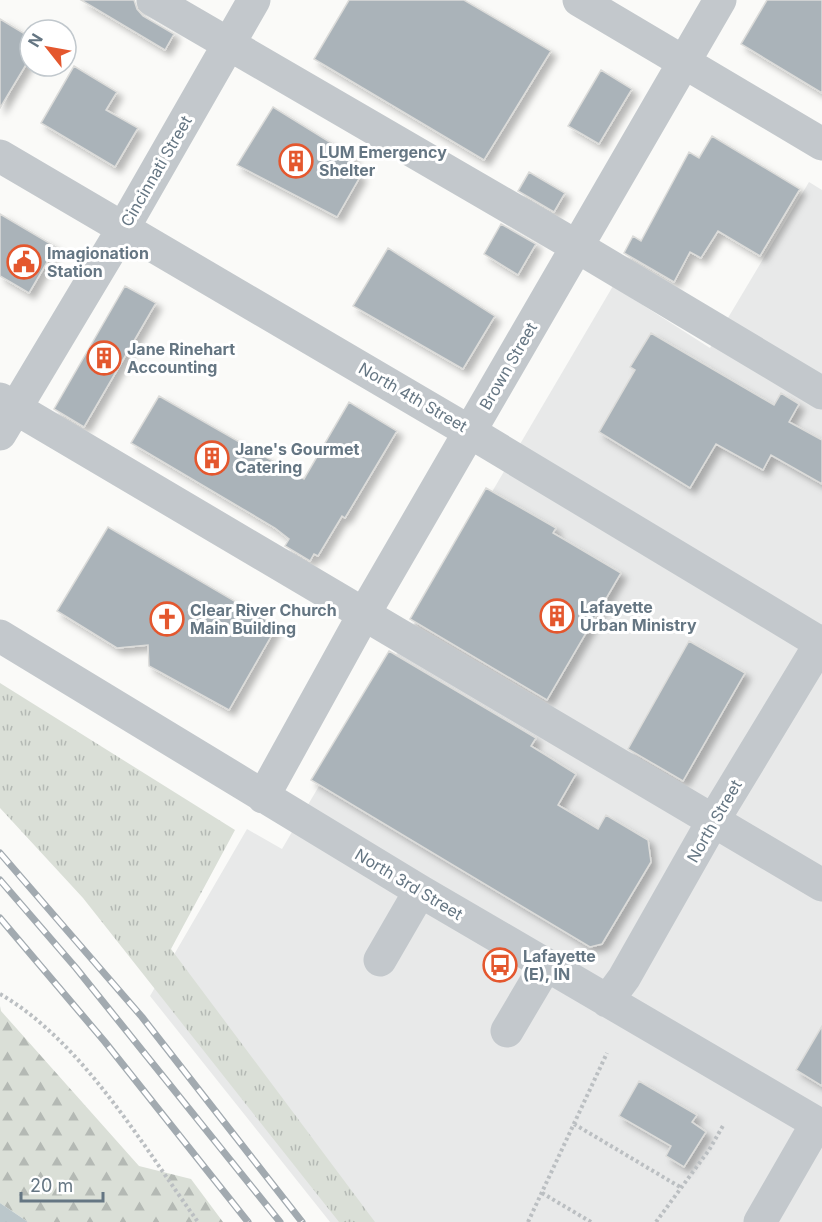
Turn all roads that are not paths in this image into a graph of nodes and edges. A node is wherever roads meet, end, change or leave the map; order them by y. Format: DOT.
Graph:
graph roads {
  1 [pos="153,0"];
  2 [pos="254,0"];
  3 [pos="579,0"];
  4 [pos="720,0"];
  5 [pos="228,45"];
  6 [pos="685,62"];
  7 [pos="822,144"];
  8 [pos="0,156"];
  9 [pos="124,227"];
  10 [pos="576,246"];
  11 [pos="822,393"];
  12 [pos="5,414"];
  13 [pos="470,432"];
  14 [pos="364,614"];
  15 [pos="0,636"];
  16 [pos="821,643"];
  17 [pos="263,797"];
  18 [pos="713,821"];
  19 [pos="822,885"];
  20 [pos="420,891"];
  21 [pos="380,960"];
  22 [pos="546,965"];
  23 [pos="607,1001"];
  24 [pos="507,1031"];
  25 [pos="820,1124"];
  26 [pos="760,1222"];
  1 -- 5 [label="street"];
  2 -- 5 [label="street, Cincinnati Street"];
  3 -- 6 [label="street"];
  4 -- 6 [label="street, Brown Street"];
  5 -- 9 [label="street, Cincinnati Street"];
  5 -- 10 [label="street"];
  6 -- 7 [label="street"];
  6 -- 10 [label="street, Brown Street"];
  8 -- 9 [label="street, North 4th Street"];
  9 -- 12 [label="street, Cincinnati Street"];
  9 -- 13 [label="street, North 4th Street"];
  10 -- 11 [label="street"];
  10 -- 13 [label="street, Brown Street"];
  12 -- 14 [label="street"];
  13 -- 14 [label="street, Brown Street"];
  13 -- 16 [label="street, North 4th Street"];
  14 -- 17 [label="street, Brown Street"];
  14 -- 18 [label="street"];
  15 -- 17 [label="street, North 3rd Street"];
  16 -- 18 [label="street, North Street"];
  17 -- 20 [label="street, North 3rd Street"];
  18 -- 19 [label="street"];
  18 -- 23 [label="street, North Street"];
  20 -- 21 [label="street"];
  20 -- 22 [label="street, North 3rd Street"];
  22 -- 23 [label="street, North 3rd Street"];
  22 -- 24 [label="street"];
  23 -- 25 [label="street, North 3rd Street"];
  25 -- 26 [label="street"];
}
